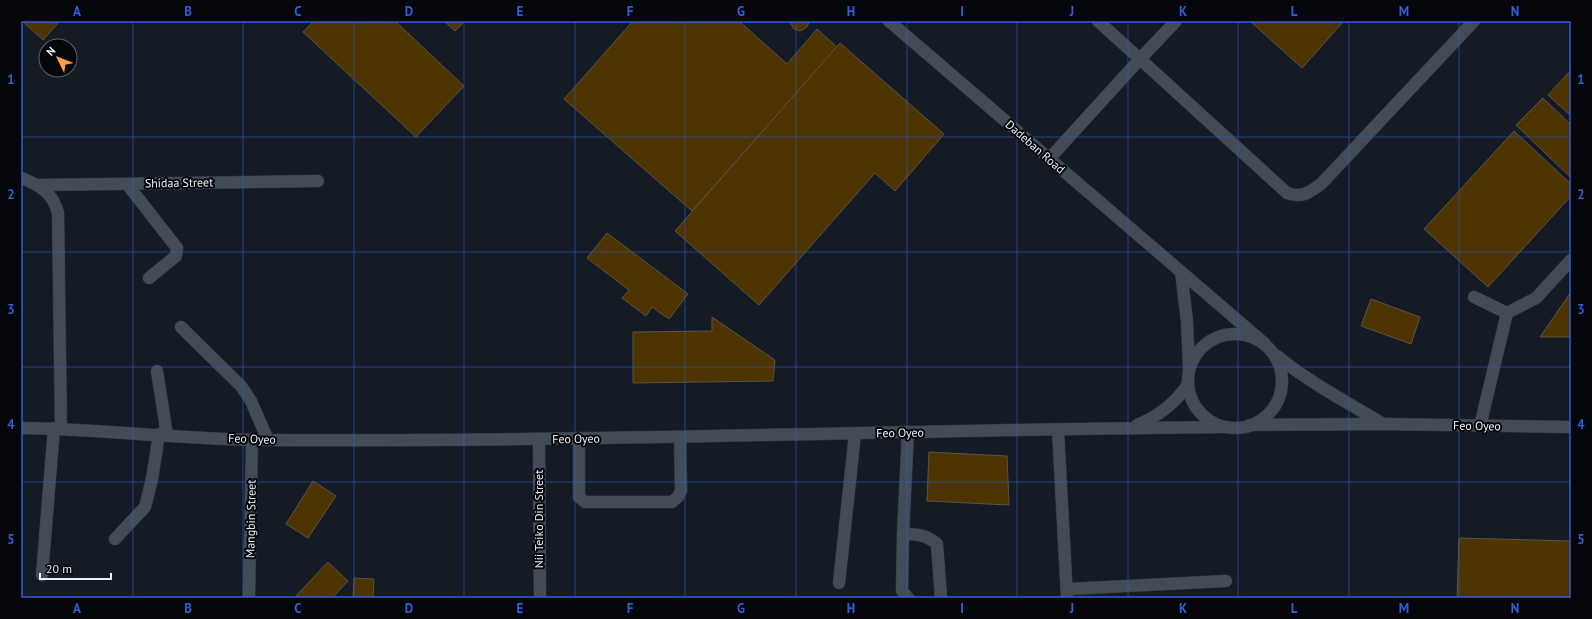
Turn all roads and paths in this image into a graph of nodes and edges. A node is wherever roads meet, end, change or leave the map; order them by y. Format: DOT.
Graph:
graph roads {
  1 [pos="889,21"];
  2 [pos="1098,21"];
  3 [pos="1176,21"];
  4 [pos="1474,21"];
  5 [pos="1140,59"];
  6 [pos="1050,159"];
  7 [pos="21,178"];
  8 [pos="318,181"];
  9 [pos="127,184"];
  10 [pos="40,185"];
  11 [pos="1571,260"];
  12 [pos="1181,272"];
  13 [pos="149,278"];
  14 [pos="1474,297"];
  15 [pos="1507,313"];
  16 [pos="181,327"];
  17 [pos="1264,343"];
  18 [pos="1274,353"];
  19 [pos="1189,370"];
  20 [pos="157,371"];
  21 [pos="1188,384"];
  22 [pos="1383,424"];
  23 [pos="1250,425"];
  24 [pos="1480,426"];
  25 [pos="1226,427"];
  26 [pos="1571,427"];
  27 [pos="21,428"];
  28 [pos="58,428"];
  29 [pos="1130,428"];
  30 [pos="1058,430"];
  31 [pos="908,432"];
  32 [pos="163,434"];
  33 [pos="855,434"];
  34 [pos="680,437"];
  35 [pos="579,439"];
  36 [pos="252,440"];
  37 [pos="268,440"];
  38 [pos="540,440"];
  39 [pos="903,534"];
  40 [pos="115,539"];
  41 [pos="42,575"];
  42 [pos="1226,581"];
  43 [pos="839,583"];
  44 [pos="1067,594"];
  45 [pos="249,598"];
  46 [pos="540,598"];
  47 [pos="908,598"];
  48 [pos="941,598"];
  1 -- 6 [label="street, Dadeban Road"];
  2 -- 5 [label="street"];
  3 -- 5 [label="street"];
  4 -- 5 [label="street"];
  5 -- 6 [label="street"];
  6 -- 12 [label="street, Dadeban Road"];
  7 -- 10 [label="street, Shidaa Street"];
  8 -- 9 [label="street, Shidaa Street"];
  9 -- 10 [label="street, Shidaa Street"];
  9 -- 13 [label="street"];
  10 -- 28 [label="street, Shidaa Street"];
  11 -- 15 [label="street"];
  12 -- 17 [label="street, Dadeban Road"];
  12 -- 19 [label="street"];
  14 -- 15 [label="street"];
  15 -- 24 [label="street"];
  16 -- 37 [label="street"];
  17 -- 18 [label="street"];
  17 -- 19 [label="street"];
  18 -- 22 [label="street, Feo Oyeo"];
  18 -- 23 [label="street"];
  19 -- 21 [label="street"];
  20 -- 32 [label="street"];
  21 -- 25 [label="street"];
  21 -- 29 [label="street, Feo Oyeo"];
  22 -- 23 [label="street, Feo Oyeo"];
  22 -- 24 [label="street, Feo Oyeo"];
  23 -- 25 [label="street"];
  24 -- 26 [label="street, Feo Oyeo"];
  25 -- 29 [label="street, Feo Oyeo"];
  27 -- 28 [label="street, Feo Oyeo"];
  28 -- 32 [label="street, Feo Oyeo"];
  28 -- 41 [label="street, Shidaa Street"];
  29 -- 30 [label="street, Feo Oyeo"];
  30 -- 31 [label="street, Feo Oyeo"];
  30 -- 44 [label="street"];
  31 -- 33 [label="street, Feo Oyeo"];
  31 -- 39 [label="street"];
  32 -- 36 [label="street, Feo Oyeo"];
  32 -- 40 [label="street"];
  33 -- 34 [label="street, Feo Oyeo"];
  33 -- 43 [label="street"];
  34 -- 35 [label="street, Feo Oyeo"];
  34 -- 35 [label="street"];
  35 -- 38 [label="street, Feo Oyeo"];
  36 -- 37 [label="street, Feo Oyeo"];
  36 -- 45 [label="street, Mangbin Street"];
  37 -- 38 [label="street, Feo Oyeo"];
  38 -- 46 [label="street, Nii Teiko Din Street"];
  39 -- 47 [label="street"];
  39 -- 48 [label="street"];
  42 -- 44 [label="street"];
}
